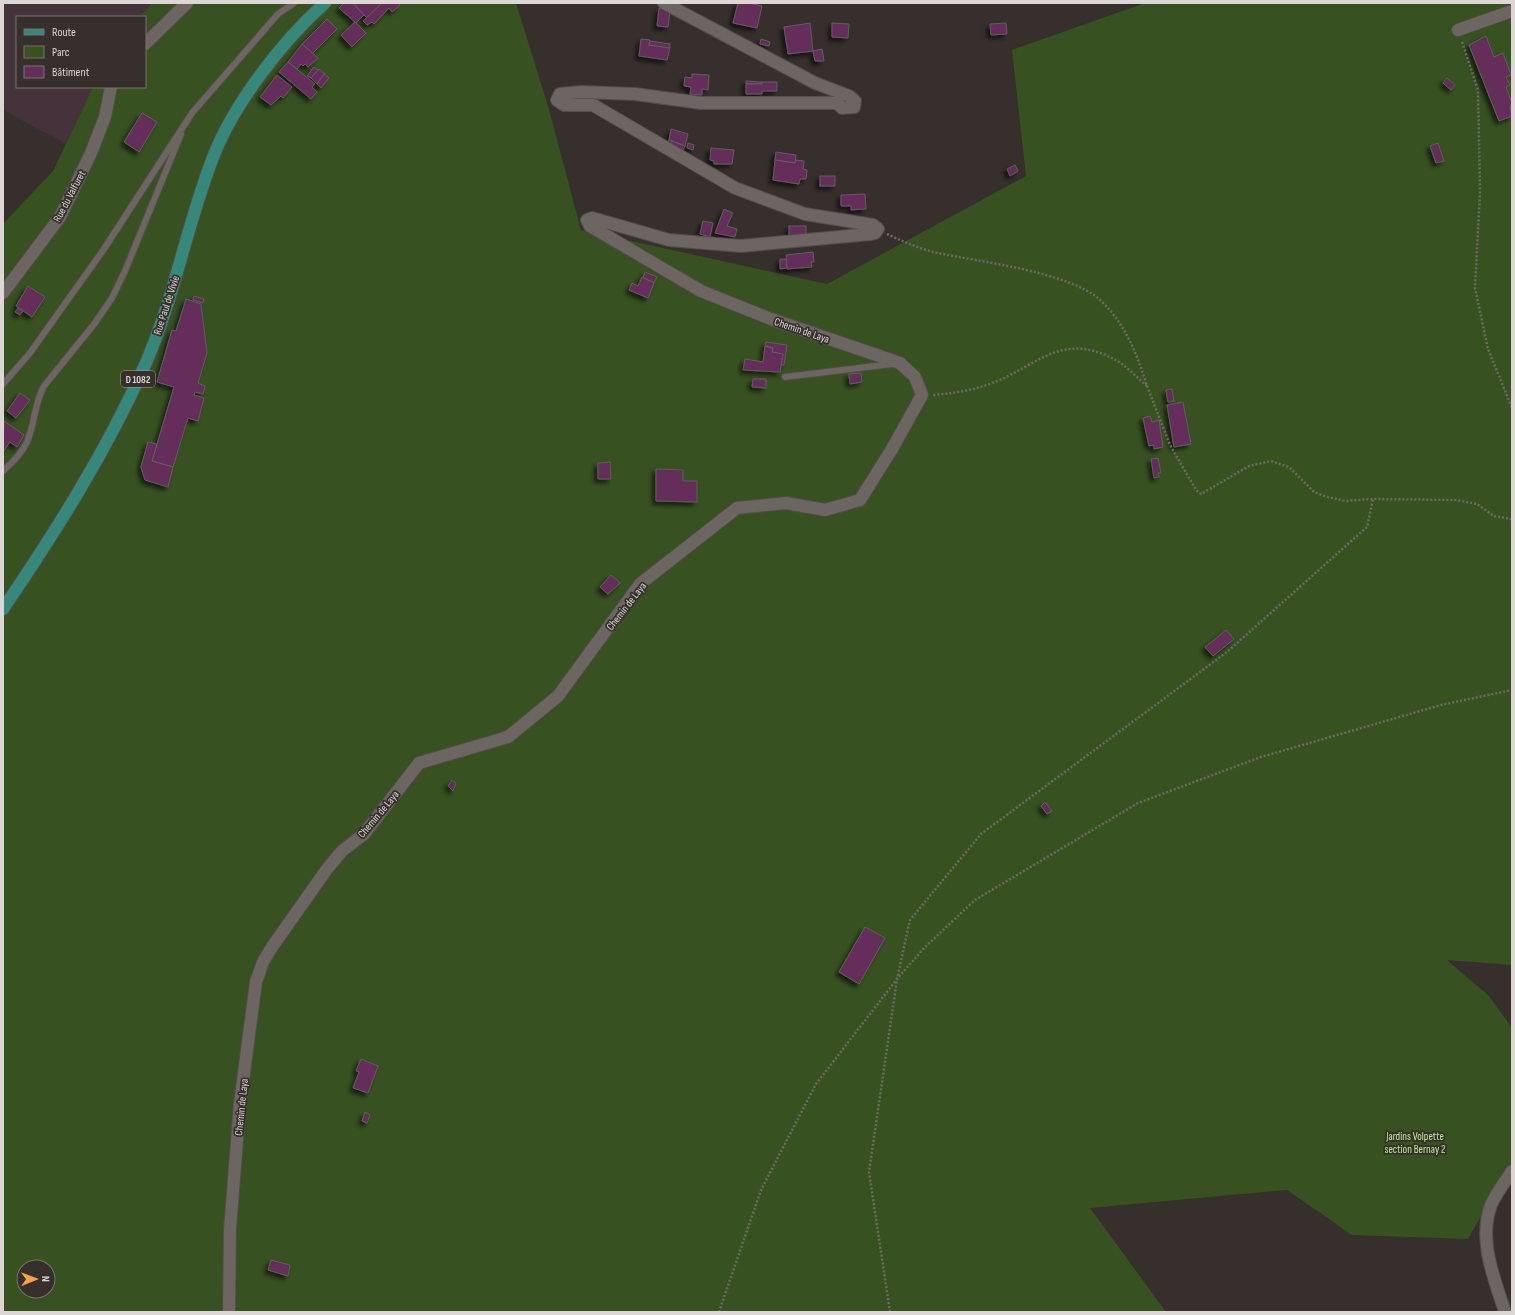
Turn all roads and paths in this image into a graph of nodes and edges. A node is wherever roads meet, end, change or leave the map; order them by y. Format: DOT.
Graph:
graph roads {
  1 [pos="187,3"];
  2 [pos="294,3"];
  3 [pos="325,3"];
  4 [pos="664,3"];
  5 [pos="1512,11"];
  6 [pos="1458,30"];
  7 [pos="146,43"];
  8 [pos="111,88"];
  9 [pos="184,125"];
  10 [pos="878,229"];
  11 [pos="3,293"];
  12 [pos="900,363"];
  13 [pos="785,377"];
  14 [pos="3,384"];
  15 [pos="1147,386"];
  16 [pos="922,395"];
  17 [pos="1512,408"];
  18 [pos="3,471"];
  19 [pos="1373,499"];
  20 [pos="1512,519"];
  21 [pos="3,609"];
  22 [pos="1512,690"];
  23 [pos="897,979"];
  24 [pos="1512,1171"];
  25 [pos="229,1312"];
  26 [pos="719,1312"];
  27 [pos="890,1312"];
  28 [pos="1505,1312"];
  1 -- 7 [label="street"];
  2 -- 9 [label="lane"];
  3 -- 21 [label="main road, Rue Paul de Vivie / D 1082"];
  4 -- 10 [label="street"];
  5 -- 6 [label="street"];
  6 -- 17 [label="path"];
  8 -- 11 [label="street, Rue du Valfuret"];
  9 -- 14 [label="lane"];
  9 -- 18 [label="lane"];
  10 -- 12 [label="street, Chemin de Laya"];
  10 -- 15 [label="path"];
  12 -- 13 [label="lane"];
  12 -- 16 [label="street, Chemin de Laya"];
  15 -- 16 [label="path"];
  15 -- 19 [label="path"];
  16 -- 25 [label="street, Chemin de Laya"];
  19 -- 20 [label="path"];
  19 -- 23 [label="path"];
  22 -- 23 [label="path"];
  23 -- 26 [label="path"];
  23 -- 27 [label="path"];
  24 -- 28 [label="street"];
}
